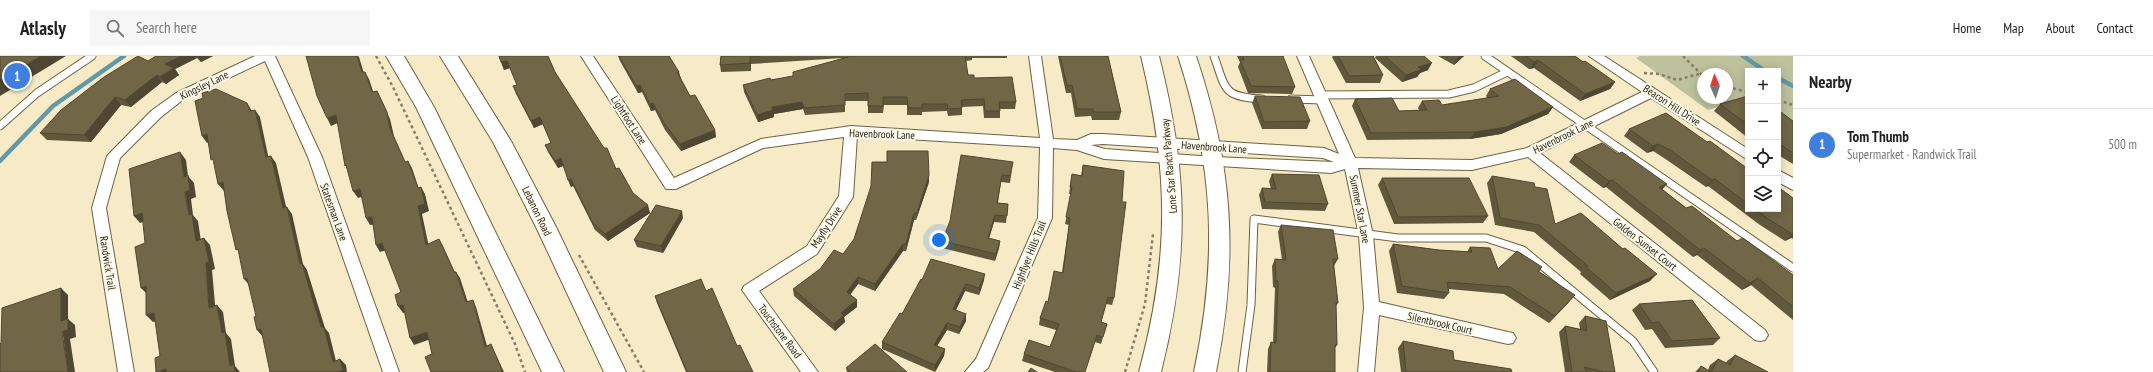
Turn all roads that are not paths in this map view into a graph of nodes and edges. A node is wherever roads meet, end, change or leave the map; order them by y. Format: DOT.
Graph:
graph roads {
  1 [pos="92,56"];
  2 [pos="265,56"];
  3 [pos="269,56"];
  4 [pos="395,56"];
  5 [pos="449,56"];
  6 [pos="588,56"];
  7 [pos="1035,56"];
  8 [pos="1150,56"];
  9 [pos="1187,56"];
  10 [pos="1214,56"];
  11 [pos="1303,56"];
  12 [pos="1485,56"];
  13 [pos="1595,56"];
  14 [pos="1507,72"];
  15 [pos="1652,92"];
  16 [pos="1322,98"];
  17 [pos="1270,99"];
  18 [pos="1285,99"];
  19 [pos="1585,125"];
  20 [pos="0,126"];
  21 [pos="851,131"];
  22 [pos="1047,143"];
  23 [pos="1170,151"];
  24 [pos="1530,152"];
  25 [pos="1745,153"];
  26 [pos="1213,155"];
  27 [pos="114,156"];
  28 [pos="1350,162"];
  29 [pos="1780,176"];
  30 [pos="671,185"];
  31 [pos="1793,185"];
  32 [pos="1366,235"];
  33 [pos="1793,268"];
  34 [pos="749,290"];
  35 [pos="1372,307"];
  36 [pos="1760,335"];
  37 [pos="1508,338"];
  38 [pos="126,372"];
  39 [pos="391,372"];
  40 [pos="553,372"];
  41 [pos="615,372"];
  42 [pos="810,372"];
  43 [pos="973,372"];
  44 [pos="1150,372"];
  45 [pos="1205,372"];
  46 [pos="1242,372"];
  47 [pos="1366,372"];
  48 [pos="1654,372"];
  1 -- 20 [label="lane"];
  2 -- 27 [label="street, Kingsley Lane"];
  3 -- 39 [label="street, Statesman Lane"];
  4 -- 40 [label="main road"];
  5 -- 41 [label="main road, Lebanon Road"];
  6 -- 30 [label="street, Lightfoot Lane"];
  7 -- 22 [label="street, Highflyer Hills Trail"];
  8 -- 23 [label="main road, Lone Star Ranch Parkway"];
  9 -- 26 [label="main road"];
  10 -- 17 [label="lane"];
  11 -- 16 [label="street, Summer Star Lane"];
  12 -- 14 [label="lane"];
  13 -- 15 [label="street, Beacon Hill Drive"];
  14 -- 16 [label="lane"];
  14 -- 19 [label="lane"];
  15 -- 19 [label="street, Havenbrook Lane"];
  15 -- 25 [label="street, Beacon Hill Drive"];
  16 -- 18 [label="lane"];
  16 -- 28 [label="street, Summer Star Lane"];
  19 -- 24 [label="street, Havenbrook Lane"];
  19 -- 33 [label="lane"];
  21 -- 22 [label="street, Havenbrook Lane"];
  21 -- 30 [label="street, Havenbrook Lane"];
  21 -- 34 [label="street, Mayfly Drive"];
  22 -- 23 [label="street, Havenbrook Lane"];
  22 -- 43 [label="street, Highflyer Hills Trail"];
  23 -- 26 [label="street, Havenbrook Lane"];
  23 -- 44 [label="main road, Lone Star Ranch Parkway"];
  24 -- 28 [label="street, Havenbrook Lane"];
  24 -- 36 [label="street, Golden Sunset Court"];
  26 -- 28 [label="street, Havenbrook Lane"];
  26 -- 45 [label="main road"];
  27 -- 38 [label="street, Randwick Trail"];
  28 -- 32 [label="street, Summer Star Lane"];
  29 -- 31 [label="street"];
  32 -- 35 [label="street, Summer Star Lane"];
  32 -- 46 [label="lane"];
  32 -- 48 [label="lane"];
  34 -- 42 [label="street, Touchstone Road"];
  35 -- 37 [label="street, Silentbrook Court"];
  35 -- 47 [label="street, Summer Star Lane"];
}
